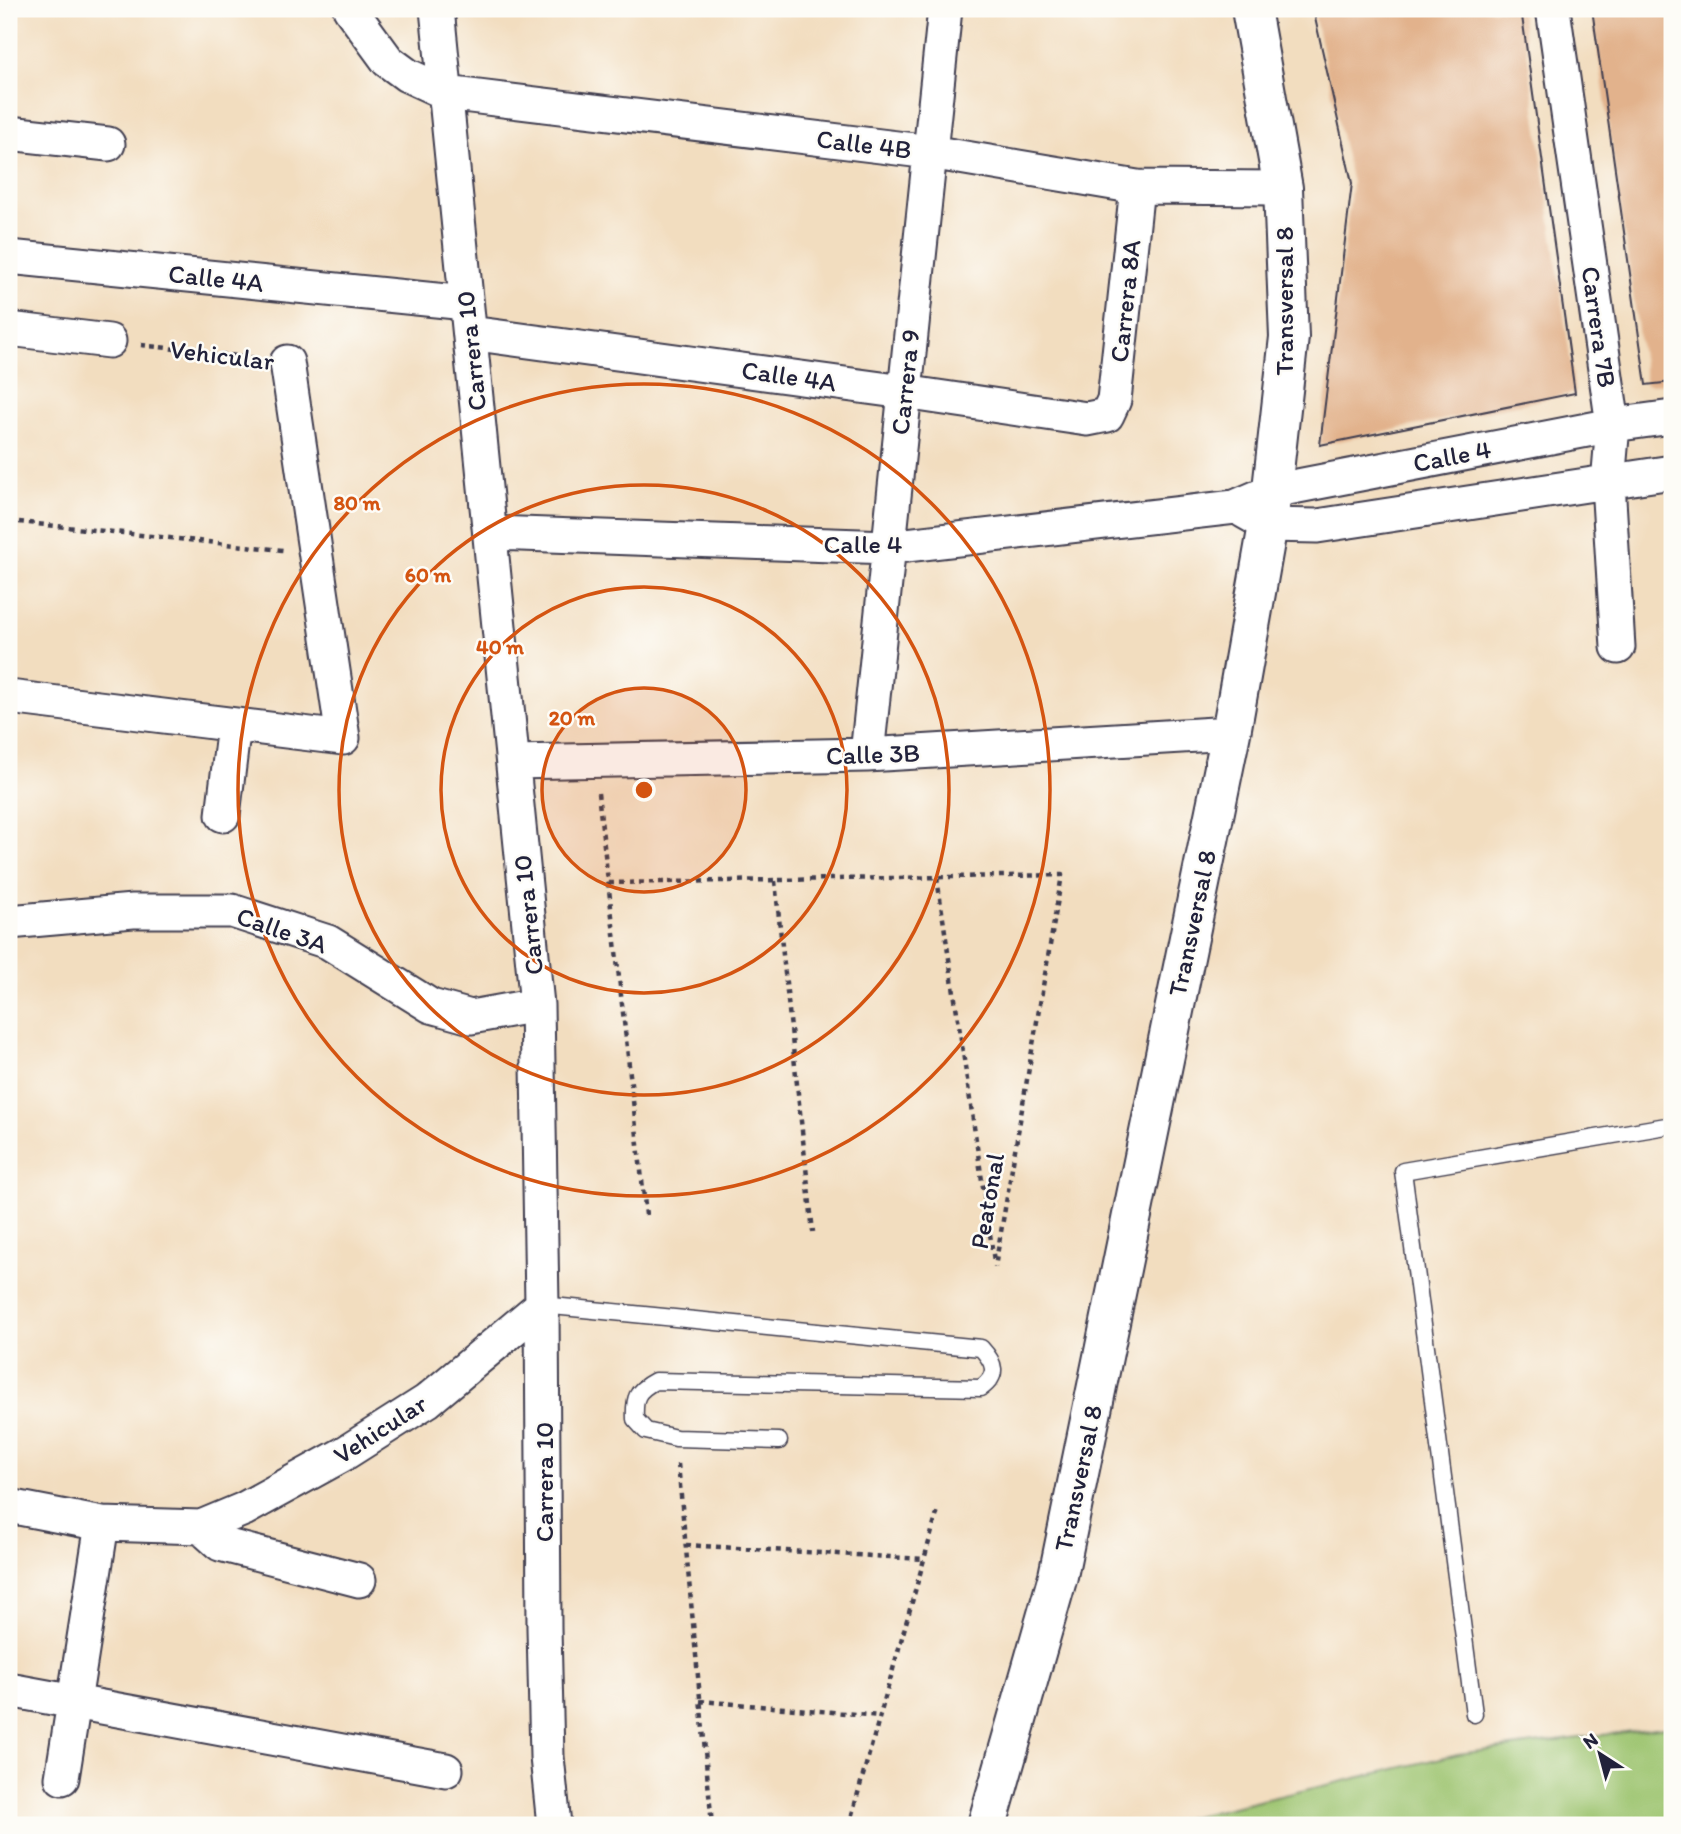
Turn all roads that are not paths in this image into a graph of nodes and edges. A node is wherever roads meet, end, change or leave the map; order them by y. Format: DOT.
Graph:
graph roads {
  1 [pos="350,9"];
  2 [pos="437,9"];
  3 [pos="945,9"];
  4 [pos="1251,9"];
  5 [pos="1553,9"];
  6 [pos="446,93"];
  7 [pos="9,134"];
  8 [pos="108,144"];
  9 [pos="930,152"];
  10 [pos="1138,187"];
  11 [pos="1283,188"];
  12 [pos="9,257"];
  13 [pos="468,318"];
  14 [pos="9,329"];
  15 [pos="109,341"];
  16 [pos="287,362"];
  17 [pos="904,392"];
  18 [pos="1107,415"];
  19 [pos="1672,417"];
  20 [pos="1613,425"];
  21 [pos="1672,472"];
  22 [pos="1608,483"];
  23 [pos="1270,508"];
  24 [pos="490,534"];
  25 [pos="889,547"];
  26 [pos="1618,647"];
  27 [pos="9,697"];
  28 [pos="234,725"];
  29 [pos="1231,733"];
  30 [pos="867,755"];
  31 [pos="513,762"];
  32 [pos="223,815"];
  33 [pos="9,922"];
  34 [pos="537,1004"];
  35 [pos="1672,1125"];
  36 [pos="542,1305"];
  37 [pos="779,1441"];
  38 [pos="9,1506"];
  39 [pos="102,1524"];
  40 [pos="201,1527"];
  41 [pos="359,1580"];
  42 [pos="9,1690"];
  43 [pos="76,1702"];
  44 [pos="1474,1714"];
  45 [pos="446,1770"];
  46 [pos="62,1778"];
  47 [pos="554,1825"];
  48 [pos="987,1825"];
  1 -- 6 [label="street, Calle 4B"];
  2 -- 6 [label="street, Carrera 10"];
  3 -- 9 [label="street, Carrera 9"];
  4 -- 11 [label="street, Transversal 8"];
  5 -- 20 [label="street, Carrera 7B"];
  6 -- 9 [label="street, Calle 4B"];
  6 -- 13 [label="street, Carrera 10"];
  7 -- 8 [label="street"];
  9 -- 10 [label="street, Calle 4B"];
  9 -- 17 [label="street, Carrera 9"];
  10 -- 11 [label="street, Calle 4B"];
  10 -- 18 [label="street, Carrera 8A"];
  11 -- 23 [label="street, Transversal 8"];
  12 -- 13 [label="street, Calle 4A"];
  13 -- 17 [label="street, Calle 4A"];
  13 -- 24 [label="street, Carrera 10"];
  14 -- 15 [label="street"];
  16 -- 28 [label="street, Vehicular"];
  17 -- 18 [label="street, Calle 4A"];
  17 -- 25 [label="street, Carrera 9"];
  19 -- 20 [label="street, Calle 4"];
  20 -- 22 [label="street, Carrera 7B"];
  20 -- 23 [label="street, Calle 4"];
  21 -- 22 [label="street, Calle 4"];
  22 -- 23 [label="street, Calle 4"];
  22 -- 26 [label="street, Carrera 7B"];
  23 -- 25 [label="street, Calle 4"];
  23 -- 29 [label="street, Transversal 8"];
  24 -- 25 [label="street, Calle 4"];
  24 -- 31 [label="street, Carrera 10"];
  25 -- 30 [label="street, Carrera 9"];
  27 -- 28 [label="street, Vehicular"];
  28 -- 32 [label="street"];
  29 -- 30 [label="street, Calle 3B"];
  29 -- 48 [label="street, Transversal 8"];
  30 -- 31 [label="street, Calle 3B"];
  31 -- 34 [label="street, Carrera 10"];
  33 -- 34 [label="street, Calle 3A"];
  34 -- 36 [label="street, Carrera 10"];
  35 -- 44 [label="lane"];
  36 -- 37 [label="lane"];
  36 -- 40 [label="street, Vehicular"];
  36 -- 47 [label="street, Carrera 10"];
  38 -- 39 [label="street, Vehicular"];
  39 -- 40 [label="street, Vehicular"];
  39 -- 43 [label="street"];
  40 -- 41 [label="street"];
  42 -- 43 [label="street"];
  43 -- 45 [label="street"];
  43 -- 46 [label="street"];
}
